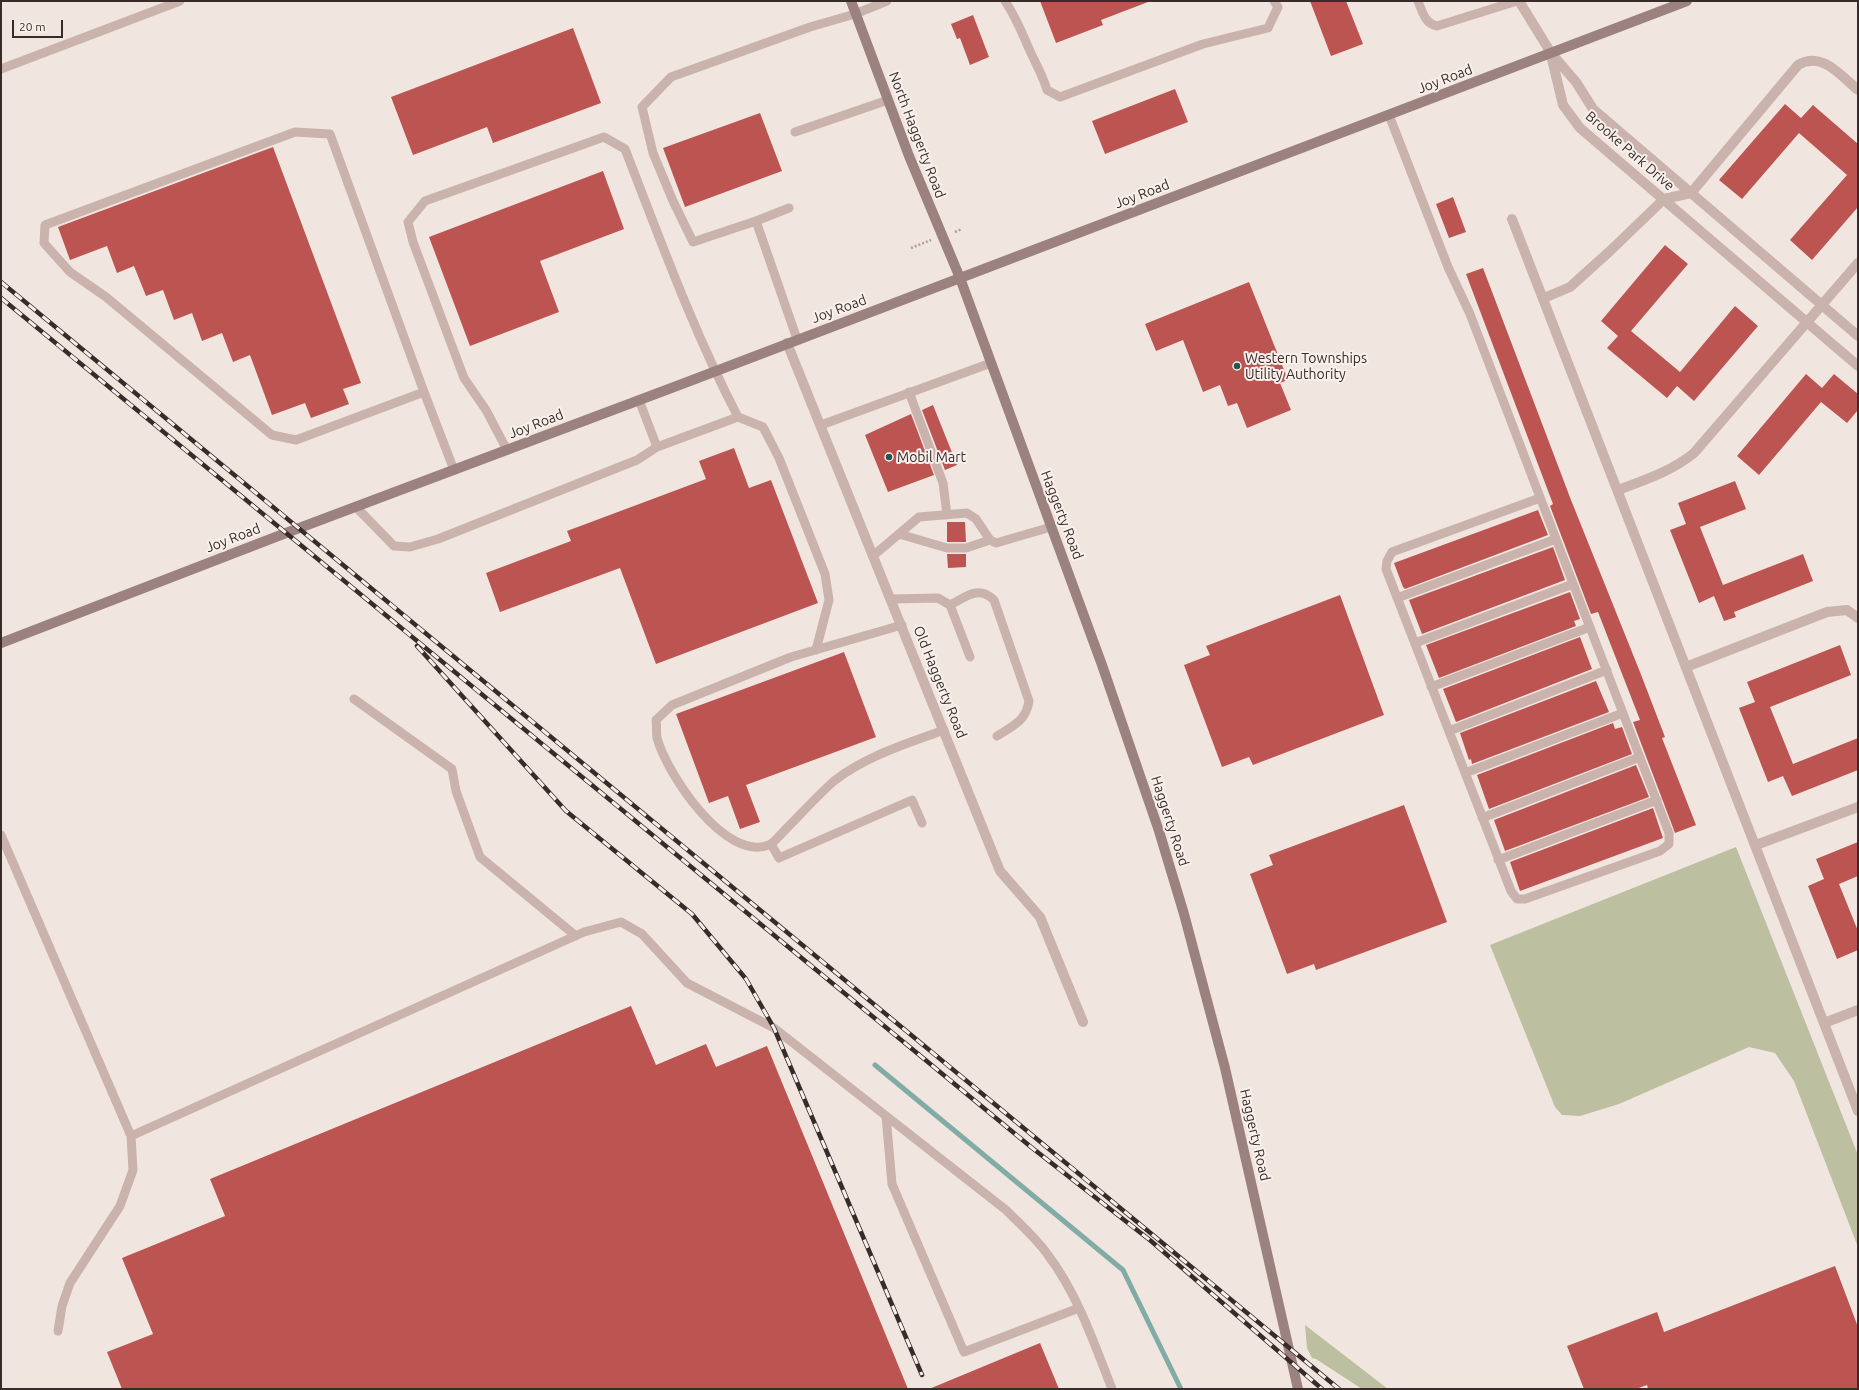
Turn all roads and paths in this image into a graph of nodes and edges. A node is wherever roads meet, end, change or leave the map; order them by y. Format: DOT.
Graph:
graph roads {
  1 [pos="180,1"];
  2 [pos="851,1"];
  3 [pos="887,1"];
  4 [pos="1004,1"];
  5 [pos="1274,1"];
  6 [pos="1418,1"];
  7 [pos="1518,1"];
  8 [pos="1687,1"];
  9 [pos="856,14"];
  10 [pos="1550,53"];
  11 [pos="1,69"];
  12 [pos="1858,90"];
  13 [pos="888,100"];
  14 [pos="1389,115"];
  15 [pos="795,132"];
  16 [pos="1691,193"];
  17 [pos="1664,199"];
  18 [pos="789,208"];
  19 [pos="1512,219"];
  20 [pos="756,221"];
  21 [pos="1858,263"];
  22 [pos="960,278"];
  23 [pos="1544,298"];
  24 [pos="1821,304"];
  25 [pos="1806,322"];
  26 [pos="1858,336"];
  27 [pos="797,339"];
  28 [pos="787,343"];
  29 [pos="991,364"];
  30 [pos="1858,366"];
  31 [pos="714,371"];
  32 [pos="424,392"];
  33 [pos="909,392"];
  34 [pos="639,400"];
  35 [pos="738,417"];
  36 [pos="821,425"];
  37 [pos="657,447"];
  38 [pos="507,450"];
  39 [pos="454,470"];
  40 [pos="1618,490"];
  41 [pos="1540,498"];
  42 [pos="356,507"];
  43 [pos="947,515"];
  44 [pos="1051,528"];
  45 [pos="898,534"];
  46 [pos="1556,539"];
  47 [pos="990,540"];
  48 [pos="874,554"];
  49 [pos="1573,584"];
  50 [pos="1397,598"];
  51 [pos="892,599"];
  52 [pos="950,605"];
  53 [pos="1858,618"];
  54 [pos="902,625"];
  55 [pos="1590,627"];
  56 [pos="1,643"];
  57 [pos="1415,643"];
  58 [pos="816,650"];
  59 [pos="970,657"];
  60 [pos="1686,666"];
  61 [pos="1607,670"];
  62 [pos="1432,687"];
  63 [pos="354,699"];
  64 [pos="1623,713"];
  65 [pos="944,730"];
  66 [pos="1449,731"];
  67 [pos="997,736"];
  68 [pos="1640,757"];
  69 [pos="1465,773"];
  70 [pos="1657,800"];
  71 [pos="1858,807"];
  72 [pos="1482,818"];
  73 [pos="922,823"];
  74 [pos="1,835"];
  75 [pos="771,844"];
  76 [pos="1756,845"];
  77 [pos="1498,860"];
  78 [pos="576,936"];
  79 [pos="1858,1010"];
  80 [pos="1083,1022"];
  81 [pos="1824,1023"];
  82 [pos="1858,1111"];
  83 [pos="886,1116"];
  84 [pos="131,1136"];
  85 [pos="1079,1308"];
  86 [pos="58,1331"];
  87 [pos="1112,1389"];
  88 [pos="1298,1389"];
  1 -- 11 [label="lane"];
  2 -- 9 [label="street, North Haggerty Road"];
  3 -- 9 [label="lane"];
  4 -- 5 [label="lane"];
  6 -- 7 [label="lane"];
  7 -- 10 [label="street"];
  8 -- 10 [label="street, Joy Road"];
  9 -- 13 [label="street, North Haggerty Road"];
  9 -- 20 [label="lane"];
  10 -- 14 [label="street, Joy Road"];
  10 -- 16 [label="street, Brooke Park Drive"];
  10 -- 17 [label="street, Brooke Park Drive"];
  12 -- 16 [label="street"];
  13 -- 15 [label="lane"];
  13 -- 22 [label="street, North Haggerty Road"];
  14 -- 22 [label="street, Joy Road"];
  14 -- 41 [label="lane"];
  16 -- 17 [label="street"];
  16 -- 24 [label="street, Brooke Park Drive"];
  17 -- 23 [label="street"];
  17 -- 25 [label="street, Brooke Park Drive"];
  18 -- 20 [label="lane"];
  19 -- 23 [label="street"];
  20 -- 27 [label="lane"];
  21 -- 24 [label="street"];
  22 -- 27 [label="street, Joy Road"];
  22 -- 29 [label="street, Haggerty Road"];
  23 -- 40 [label="street"];
  24 -- 25 [label="street"];
  24 -- 26 [label="street, Brooke Park Drive"];
  25 -- 30 [label="street, Brooke Park Drive"];
  25 -- 40 [label="street"];
  27 -- 28 [label="street, Joy Road"];
  28 -- 31 [label="street, Joy Road"];
  28 -- 36 [label="street, Old Haggerty Road"];
  29 -- 33 [label="lane"];
  29 -- 44 [label="street, Haggerty Road"];
  31 -- 34 [label="street, Joy Road"];
  31 -- 35 [label="lane"];
  31 -- 38 [label="lane"];
  32 -- 32 [label="lane"];
  32 -- 39 [label="lane"];
  33 -- 36 [label="lane"];
  33 -- 43 [label="lane"];
  34 -- 37 [label="lane"];
  34 -- 38 [label="street, Joy Road"];
  35 -- 37 [label="lane"];
  35 -- 58 [label="lane"];
  36 -- 48 [label="street, Old Haggerty Road"];
  37 -- 42 [label="lane"];
  38 -- 39 [label="street, Joy Road"];
  39 -- 42 [label="street, Joy Road"];
  40 -- 60 [label="street"];
  41 -- 46 [label="lane"];
  41 -- 50 [label="lane"];
  42 -- 56 [label="street, Joy Road"];
  43 -- 45 [label="lane"];
  43 -- 47 [label="lane"];
  44 -- 47 [label="lane"];
  44 -- 88 [label="street, Haggerty Road"];
  45 -- 47 [label="lane"];
  45 -- 48 [label="lane"];
  46 -- 49 [label="lane"];
  46 -- 50 [label="lane"];
  48 -- 51 [label="street, Old Haggerty Road"];
  49 -- 55 [label="lane"];
  49 -- 57 [label="lane"];
  50 -- 57 [label="lane"];
  51 -- 52 [label="lane"];
  51 -- 54 [label="street, Old Haggerty Road"];
  52 -- 59 [label="lane"];
  52 -- 67 [label="lane"];
  53 -- 60 [label="street"];
  54 -- 58 [label="lane"];
  54 -- 65 [label="street, Old Haggerty Road"];
  55 -- 61 [label="lane"];
  55 -- 62 [label="lane"];
  57 -- 62 [label="lane"];
  58 -- 75 [label="lane"];
  60 -- 76 [label="street"];
  61 -- 64 [label="lane"];
  61 -- 66 [label="lane"];
  62 -- 66 [label="lane"];
  63 -- 78 [label="lane"];
  64 -- 68 [label="lane"];
  64 -- 69 [label="lane"];
  65 -- 75 [label="lane"];
  65 -- 80 [label="street, Old Haggerty Road"];
  66 -- 69 [label="lane"];
  68 -- 70 [label="lane"];
  68 -- 72 [label="lane"];
  69 -- 72 [label="lane"];
  70 -- 77 [label="lane"];
  70 -- 77 [label="lane"];
  71 -- 76 [label="street"];
  72 -- 77 [label="lane"];
  73 -- 75 [label="lane"];
  74 -- 84 [label="lane"];
  76 -- 81 [label="street"];
  78 -- 83 [label="lane"];
  78 -- 84 [label="lane"];
  79 -- 81 [label="street"];
  81 -- 82 [label="street"];
  83 -- 85 [label="lane"];
  83 -- 85 [label="lane"];
  84 -- 86 [label="lane"];
  85 -- 87 [label="lane"];
}
